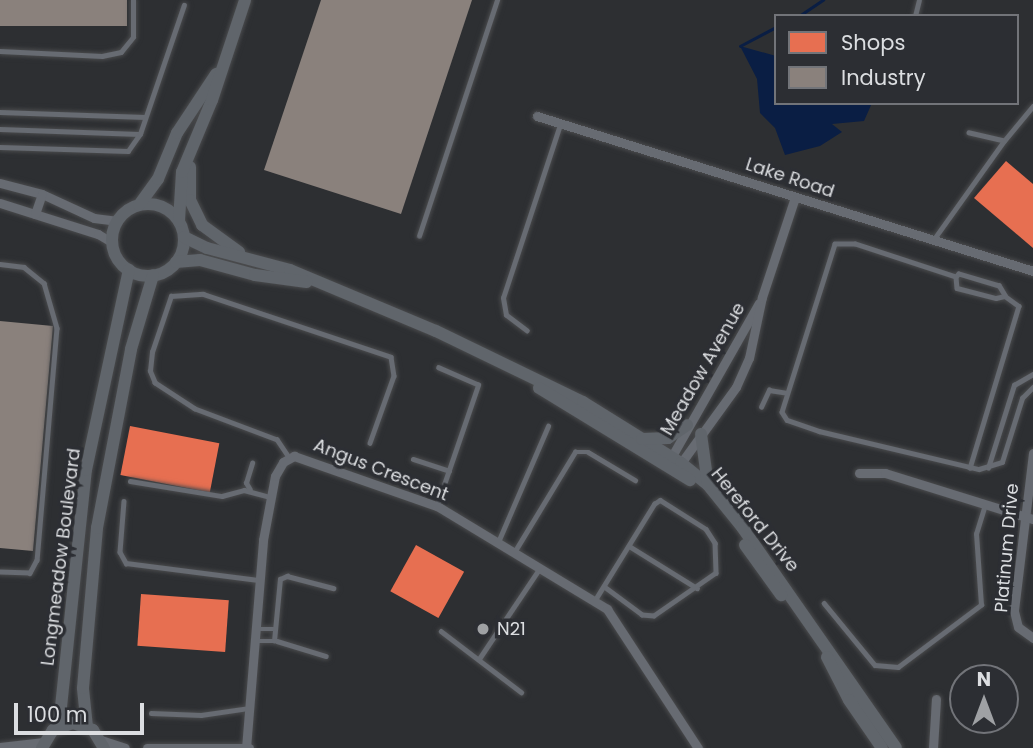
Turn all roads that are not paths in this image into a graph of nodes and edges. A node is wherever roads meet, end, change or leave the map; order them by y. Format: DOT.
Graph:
graph roads {
  1 [pos="133,0"];
  2 [pos="245,0"];
  3 [pos="497,0"];
  4 [pos="184,5"];
  5 [pos="0,51"];
  6 [pos="219,71"];
  7 [pos="1033,106"];
  8 [pos="0,112"];
  9 [pos="537,116"];
  10 [pos="145,117"];
  11 [pos="561,121"];
  12 [pos="0,129"];
  13 [pos="199,133"];
  14 [pos="969,133"];
  15 [pos="140,134"];
  16 [pos="1004,141"];
  17 [pos="0,147"];
  18 [pos="0,183"];
  19 [pos="42,194"];
  20 [pos="795,197"];
  21 [pos="0,203"];
  22 [pos="139,205"];
  23 [pos="35,214"];
  24 [pos="179,220"];
  25 [pos="118,221"];
  26 [pos="419,236"];
  27 [pos="184,237"];
  28 [pos="933,240"];
  29 [pos="113,243"];
  30 [pos="254,260"];
  31 [pos="176,262"];
  32 [pos="0,264"];
  33 [pos="129,270"];
  34 [pos="1033,271"];
  35 [pos="153,275"];
  36 [pos="956,277"];
  37 [pos="322,284"];
  38 [pos="1005,296"];
  39 [pos="762,297"];
  40 [pos="527,331"];
  41 [pos="491,357"];
  42 [pos="439,368"];
  43 [pos="1033,374"];
  44 [pos="1033,387"];
  45 [pos="787,393"];
  46 [pos="761,407"];
  47 [pos="687,425"];
  48 [pos="548,426"];
  49 [pos="701,434"];
  50 [pos="638,439"];
  51 [pos="369,443"];
  52 [pos="1033,453"];
  53 [pos="289,458"];
  54 [pos="413,459"];
  55 [pos="674,463"];
  56 [pos="252,464"];
  57 [pos="988,468"];
  58 [pos="970,469"];
  59 [pos="449,471"];
  60 [pos="859,473"];
  61 [pos="635,480"];
  62 [pos="130,481"];
  63 [pos="708,485"];
  64 [pos="250,491"];
  65 [pos="271,497"];
  66 [pos="124,501"];
  67 [pos="986,504"];
  68 [pos="437,506"];
  69 [pos="1029,517"];
  70 [pos="499,540"];
  71 [pos="629,546"];
  72 [pos="514,552"];
  73 [pos="540,568"];
  74 [pos="0,572"];
  75 [pos="258,580"];
  76 [pos="604,587"];
  77 [pos="333,588"];
  78 [pos="697,588"];
  79 [pos="596,600"];
  80 [pos="824,603"];
  81 [pos="254,629"];
  82 [pos="274,629"];
  83 [pos="441,631"];
  84 [pos="1033,638"];
  85 [pos="253,641"];
  86 [pos="274,641"];
  87 [pos="326,656"];
  88 [pos="479,659"];
  89 [pos="521,692"];
  90 [pos="936,698"];
  91 [pos="249,708"];
  92 [pos="150,713"];
  93 [pos="59,726"];
  94 [pos="87,727"];
  95 [pos="103,744"];
  96 [pos="43,745"];
  97 [pos="0,747"];
  98 [pos="125,748"];
  99 [pos="147,748"];
  100 [pos="247,748"];
  101 [pos="698,748"];
  102 [pos="882,748"];
  103 [pos="896,748"];
  104 [pos="933,748"];
  1 -- 5 [label="lane"];
  2 -- 6 [label="main road"];
  3 -- 26 [label="lane"];
  4 -- 10 [label="lane"];
  6 -- 13 [label="main road"];
  6 -- 22 [label="main road"];
  7 -- 16 [label="lane"];
  8 -- 10 [label="lane"];
  9 -- 11 [label="street, Lake Road"];
  10 -- 15 [label="lane"];
  11 -- 20 [label="street, Lake Road"];
  11 -- 40 [label="lane"];
  12 -- 15 [label="lane"];
  13 -- 24 [label="main road"];
  13 -- 30 [label="main road"];
  14 -- 16 [label="lane"];
  15 -- 17 [label="lane"];
  16 -- 28 [label="lane"];
  18 -- 19 [label="street"];
  19 -- 23 [label="street"];
  19 -- 25 [label="street"];
  20 -- 28 [label="street, Lake Road"];
  20 -- 39 [label="street, Meadow Avenue"];
  21 -- 23 [label="street"];
  22 -- 24 [label="main road"];
  22 -- 25 [label="main road"];
  23 -- 29 [label="street"];
  24 -- 27 [label="main road"];
  25 -- 29 [label="main road"];
  27 -- 30 [label="main road, Hereford Drive"];
  27 -- 31 [label="main road"];
  28 -- 34 [label="street, Lake Road"];
  29 -- 33 [label="main road"];
  30 -- 37 [label="main road, Hereford Drive"];
  31 -- 35 [label="main road"];
  31 -- 37 [label="main road, Hereford Drive"];
  32 -- 74 [label="lane"];
  33 -- 35 [label="main road"];
  33 -- 93 [label="main road, Longmeadow Boulevard"];
  35 -- 94 [label="main road, Longmeadow Boulevard"];
  36 -- 38 [label="lane"];
  36 -- 38 [label="lane"];
  36 -- 45 [label="lane"];
  37 -- 41 [label="main road, Hereford Drive"];
  38 -- 58 [label="lane"];
  39 -- 47 [label="street, Meadow Avenue"];
  39 -- 49 [label="street, Meadow Avenue"];
  41 -- 50 [label="main road, Hereford Drive"];
  41 -- 55 [label="main road, Hereford Drive"];
  42 -- 59 [label="lane"];
  43 -- 57 [label="lane"];
  44 -- 57 [label="lane"];
  45 -- 46 [label="lane"];
  45 -- 58 [label="lane"];
  47 -- 50 [label="main road"];
  47 -- 55 [label="street, Meadow Avenue"];
  48 -- 70 [label="lane"];
  49 -- 55 [label="street, Meadow Avenue"];
  49 -- 63 [label="main road"];
  50 -- 55 [label="main road, Hereford Drive"];
  51 -- 53 [label="lane"];
  52 -- 69 [label="street, Platinum Drive"];
  53 -- 65 [label="street, Angus Crescent"];
  53 -- 68 [label="street, Angus Crescent"];
  54 -- 59 [label="lane"];
  55 -- 63 [label="main road, Hereford Drive"];
  55 -- 102 [label="main road, Hereford Drive"];
  56 -- 64 [label="lane"];
  57 -- 58 [label="lane"];
  59 -- 68 [label="lane"];
  60 -- 67 [label="street"];
  61 -- 72 [label="lane"];
  62 -- 64 [label="lane"];
  63 -- 103 [label="main road, Hereford Drive"];
  64 -- 65 [label="lane"];
  65 -- 75 [label="street, Angus Crescent"];
  66 -- 75 [label="lane"];
  67 -- 69 [label="street"];
  67 -- 80 [label="lane"];
  68 -- 70 [label="street, Angus Crescent"];
  69 -- 84 [label="street, Platinum Drive"];
  70 -- 72 [label="street, Angus Crescent"];
  71 -- 76 [label="lane"];
  71 -- 78 [label="lane"];
  71 -- 78 [label="lane"];
  72 -- 73 [label="street, Angus Crescent"];
  73 -- 79 [label="street, Angus Crescent"];
  73 -- 88 [label="lane"];
  75 -- 81 [label="street, Angus Crescent"];
  76 -- 78 [label="lane"];
  76 -- 79 [label="lane"];
  77 -- 82 [label="lane"];
  79 -- 101 [label="street, Angus Crescent"];
  81 -- 82 [label="lane"];
  81 -- 85 [label="street, Angus Crescent"];
  82 -- 86 [label="lane"];
  83 -- 88 [label="lane"];
  85 -- 86 [label="lane"];
  85 -- 91 [label="street, Angus Crescent"];
  86 -- 87 [label="lane"];
  88 -- 89 [label="lane"];
  90 -- 104 [label="street"];
  91 -- 92 [label="lane"];
  91 -- 100 [label="street, Angus Crescent"];
  93 -- 94 [label="main road"];
  93 -- 96 [label="main road"];
  94 -- 95 [label="main road"];
  95 -- 98 [label="street"];
  96 -- 97 [label="street"];
  99 -- 100 [label="street"];
}
